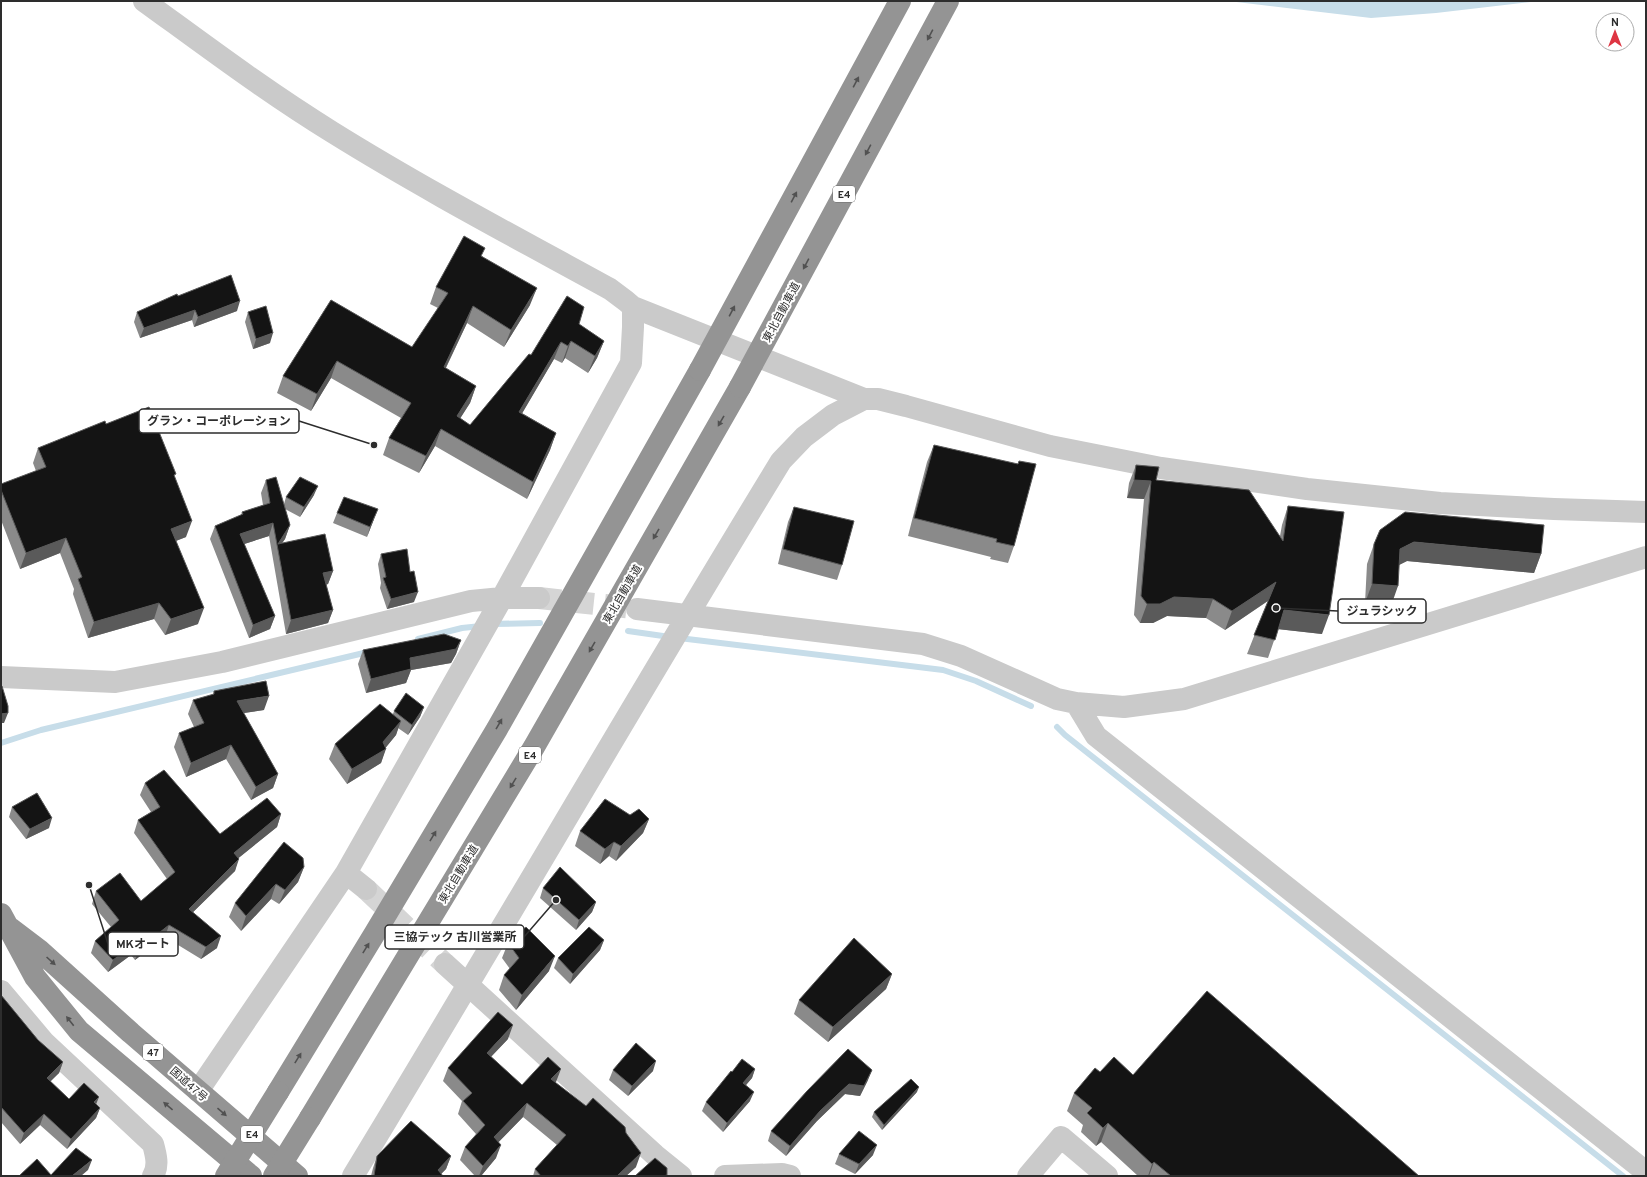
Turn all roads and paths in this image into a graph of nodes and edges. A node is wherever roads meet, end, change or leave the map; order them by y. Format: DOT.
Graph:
graph roads {
  1 [pos="144,1"];
  2 [pos="900,1"];
  3 [pos="948,1"];
  4 [pos="633,308"];
  5 [pos="864,399"];
  6 [pos="1646,512"];
  7 [pos="1646,557"];
  8 [pos="502,598"];
  9 [pos="539,598"];
  10 [pos="637,609"];
  11 [pos="678,630"];
  12 [pos="1,677"];
  13 [pos="1076,703"];
  14 [pos="346,873"];
  15 [pos="366,889"];
  16 [pos="4,925"];
  17 [pos="445,964"];
  18 [pos="468,986"];
  19 [pos="1,991"];
  20 [pos="198,1091"];
  21 [pos="202,1135"];
  22 [pos="1646,1172"];
  23 [pos="153,1176"];
  24 [pos="226,1176"];
  25 [pos="234,1176"];
  26 [pos="252,1176"];
  27 [pos="274,1176"];
  28 [pos="297,1176"];
  29 [pos="353,1176"];
  30 [pos="681,1176"];
  31 [pos="725,1176"];
  32 [pos="790,1176"];
  33 [pos="1028,1176"];
  34 [pos="1107,1176"];
  1 -- 4 [label="street"];
  24 -- 2 [label="highway, E4, one-way, bridge"];
  3 -- 27 [label="highway, 東北自動車道 / E4, one-way, bridge"];
  4 -- 5 [label="street"];
  4 -- 8 [label="street"];
  5 -- 6 [label="street"];
  5 -- 11 [label="street"];
  7 -- 13 [label="street"];
  8 -- 9 [label="street"];
  8 -- 12 [label="street"];
  8 -- 14 [label="street"];
  10 -- 11 [label="street"];
  11 -- 13 [label="street"];
  11 -- 18 [label="street"];
  13 -- 22 [label="street"];
  14 -- 15 [label="street"];
  14 -- 20 [label="street"];
  16 -- 20 [label="highway, 国道47号 / 47, one-way"];
  21 -- 16 [label="highway, 国道47号 / 47, one-way"];
  17 -- 18 [label="street"];
  18 -- 29 [label="street"];
  18 -- 30 [label="street"];
  19 -- 23 [label="street"];
  20 -- 28 [label="highway, 国道47号 / 47, one-way"];
  21 -- 25 [label="highway"];
  21 -- 26 [label="highway, 国道47号 / 47"];
  31 -- 32 [label="street"];
  33 -- 34 [label="street"];
}
